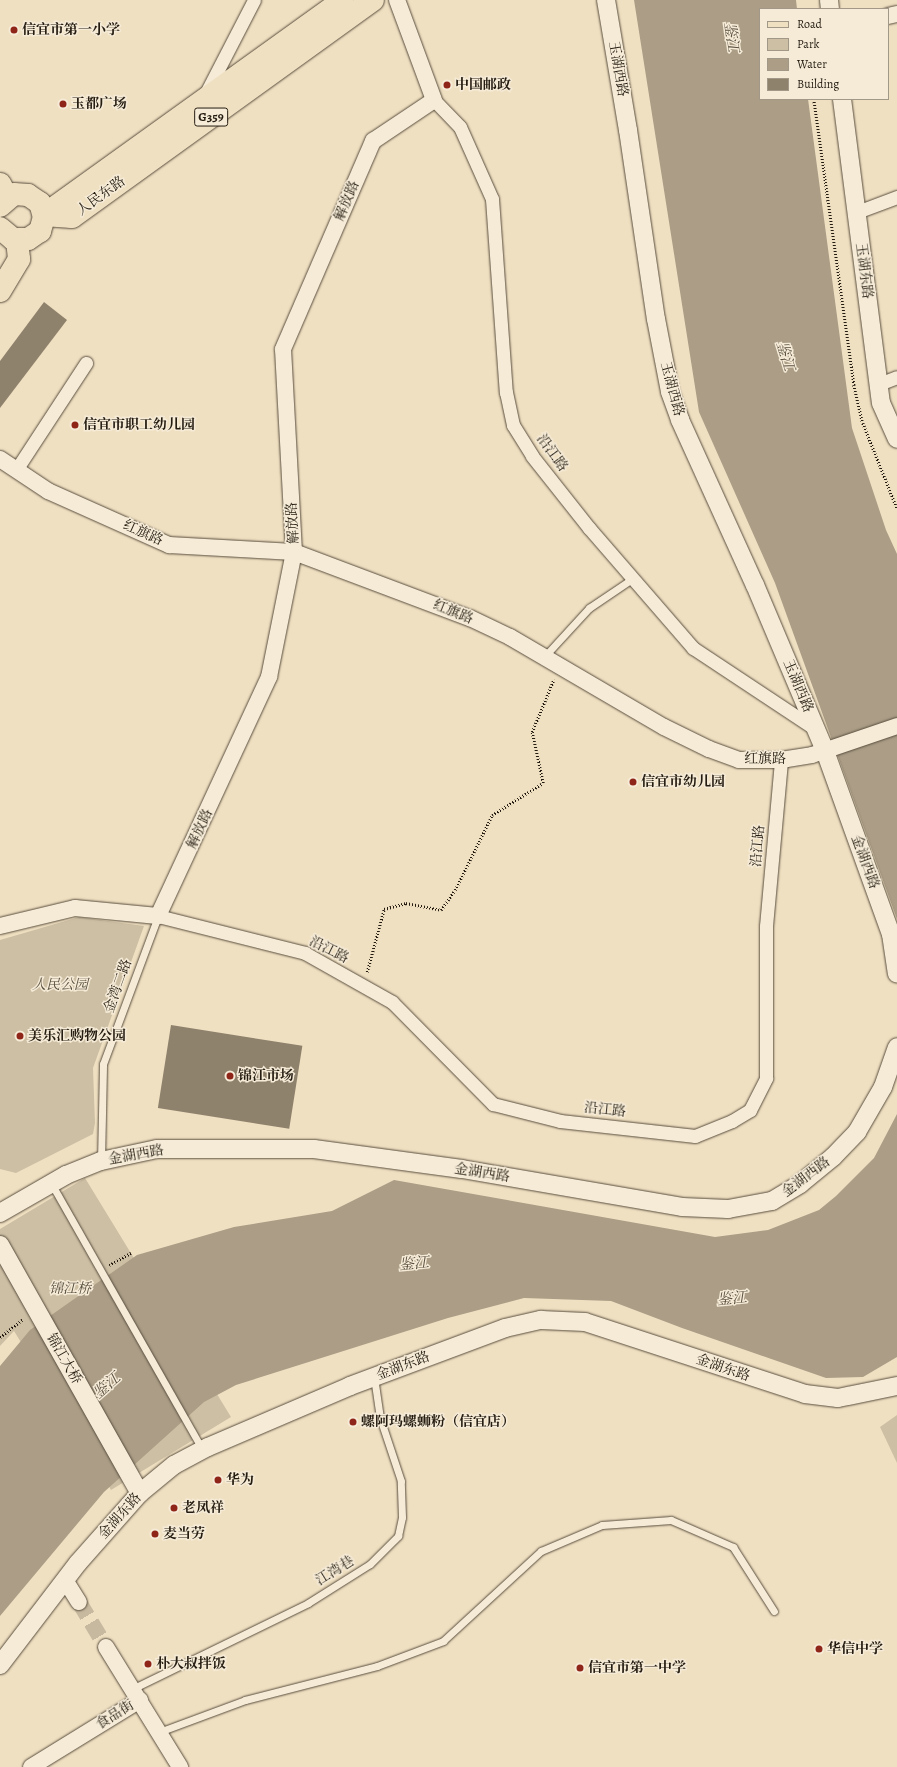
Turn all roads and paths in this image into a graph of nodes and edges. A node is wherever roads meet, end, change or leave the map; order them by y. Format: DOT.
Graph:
graph roads {
  1 [pos="254,0"];
  2 [pos="342,0"];
  3 [pos="373,0"];
  4 [pos="397,0"];
  5 [pos="606,0"];
  6 [pos="434,100"];
  7 [pos="814,100"];
  8 [pos="842,100"];
  9 [pos="202,102"];
  10 [pos="2,194"];
  11 [pos="897,197"];
  12 [pos="857,212"];
  13 [pos="44,215"];
  14 [pos="8,234"];
  15 [pos="0,267"];
  16 [pos="0,291"];
  17 [pos="86,363"];
  18 [pos="897,377"];
  19 [pos="879,384"];
  20 [pos="897,439"];
  21 [pos="0,459"];
  22 [pos="16,470"];
  23 [pos="897,508"];
  24 [pos="294,552"];
  25 [pos="632,578"];
  26 [pos="544,658"];
  27 [pos="559,666"];
  28 [pos="897,726"];
  29 [pos="816,730"];
  30 [pos="825,751"];
  31 [pos="781,760"];
  32 [pos="158,916"];
  33 [pos="0,926"];
  34 [pos="897,974"];
  35 [pos="363,986"];
  36 [pos="897,1047"];
  37 [pos="101,1161"];
  38 [pos="51,1183"];
  39 [pos="0,1213"];
  40 [pos="0,1245"];
  41 [pos="131,1253"];
  42 [pos="100,1270"];
  43 [pos="25,1318"];
  44 [pos="0,1337"];
  45 [pos="374,1377"];
  46 [pos="897,1386"];
  47 [pos="202,1450"];
  48 [pos="140,1493"];
  49 [pos="65,1580"];
  50 [pos="79,1602"];
  51 [pos="774,1611"];
  52 [pos="106,1646"];
  53 [pos="0,1665"];
  54 [pos="136,1695"];
  55 [pos="159,1732"];
  56 [pos="31,1767"];
  57 [pos="46,1767"];
  58 [pos="180,1767"];
  1 -- 9 [label="street"];
  2 -- 9 [label="highway, 人民东路 / G359"];
  3 -- 13 [label="highway, 人民东路 / G359"];
  4 -- 6 [label="street"];
  5 -- 29 [label="main road, 玉湖西路"];
  6 -- 24 [label="street, 解放路"];
  6 -- 25 [label="street, 沿江路"];
  7 -- 23 [label="path"];
  8 -- 12 [label="main road, 玉湖东路"];
  9 -- 13 [label="highway, 人民东路 / G359"];
  10 -- 13 [label="highway"];
  11 -- 12 [label="street"];
  12 -- 19 [label="main road, 玉湖东路"];
  13 -- 14 [label="highway"];
  14 -- 15 [label="highway"];
  14 -- 16 [label="highway"];
  17 -- 22 [label="street"];
  18 -- 19 [label="street"];
  19 -- 20 [label="main road, 玉湖东路"];
  21 -- 22 [label="street, 红旗路"];
  22 -- 24 [label="street, 红旗路"];
  24 -- 26 [label="street, 红旗路"];
  24 -- 32 [label="street, 解放路"];
  25 -- 26 [label="lane"];
  25 -- 29 [label="street, 沿江路"];
  26 -- 27 [label="street, 红旗路"];
  27 -- 31 [label="street, 红旗路"];
  27 -- 35 [label="path"];
  28 -- 30 [label="street, 红旗路"];
  29 -- 30 [label="main road, 玉湖西路"];
  30 -- 31 [label="street, 红旗路"];
  30 -- 34 [label="main road, 金湖西路"];
  31 -- 35 [label="street, 沿江路"];
  32 -- 33 [label="street"];
  32 -- 35 [label="street, 沿江路"];
  32 -- 37 [label="lane, 金湾二路"];
  36 -- 37 [label="main road, 金湖西路"];
  37 -- 38 [label="main road, 金湖西路"];
  38 -- 39 [label="main road, 金湖西路"];
  38 -- 42 [label="lane"];
  40 -- 48 [label="main road, 锦江大桥"];
  41 -- 42 [label="path"];
  42 -- 47 [label="lane"];
  43 -- 44 [label="path"];
  45 -- 46 [label="main road, 金湖东路"];
  45 -- 47 [label="main road, 金湖东路"];
  45 -- 54 [label="lane, 江湾巷"];
  47 -- 48 [label="main road, 金湖东路"];
  48 -- 49 [label="main road, 金湖东路"];
  49 -- 50 [label="street"];
  49 -- 53 [label="main road, 金湖东路"];
  51 -- 55 [label="lane"];
  52 -- 54 [label="street"];
  54 -- 55 [label="street"];
  54 -- 56 [label="street, 食品街"];
  54 -- 57 [label="street, 食品街"];
  55 -- 58 [label="street"];
}
